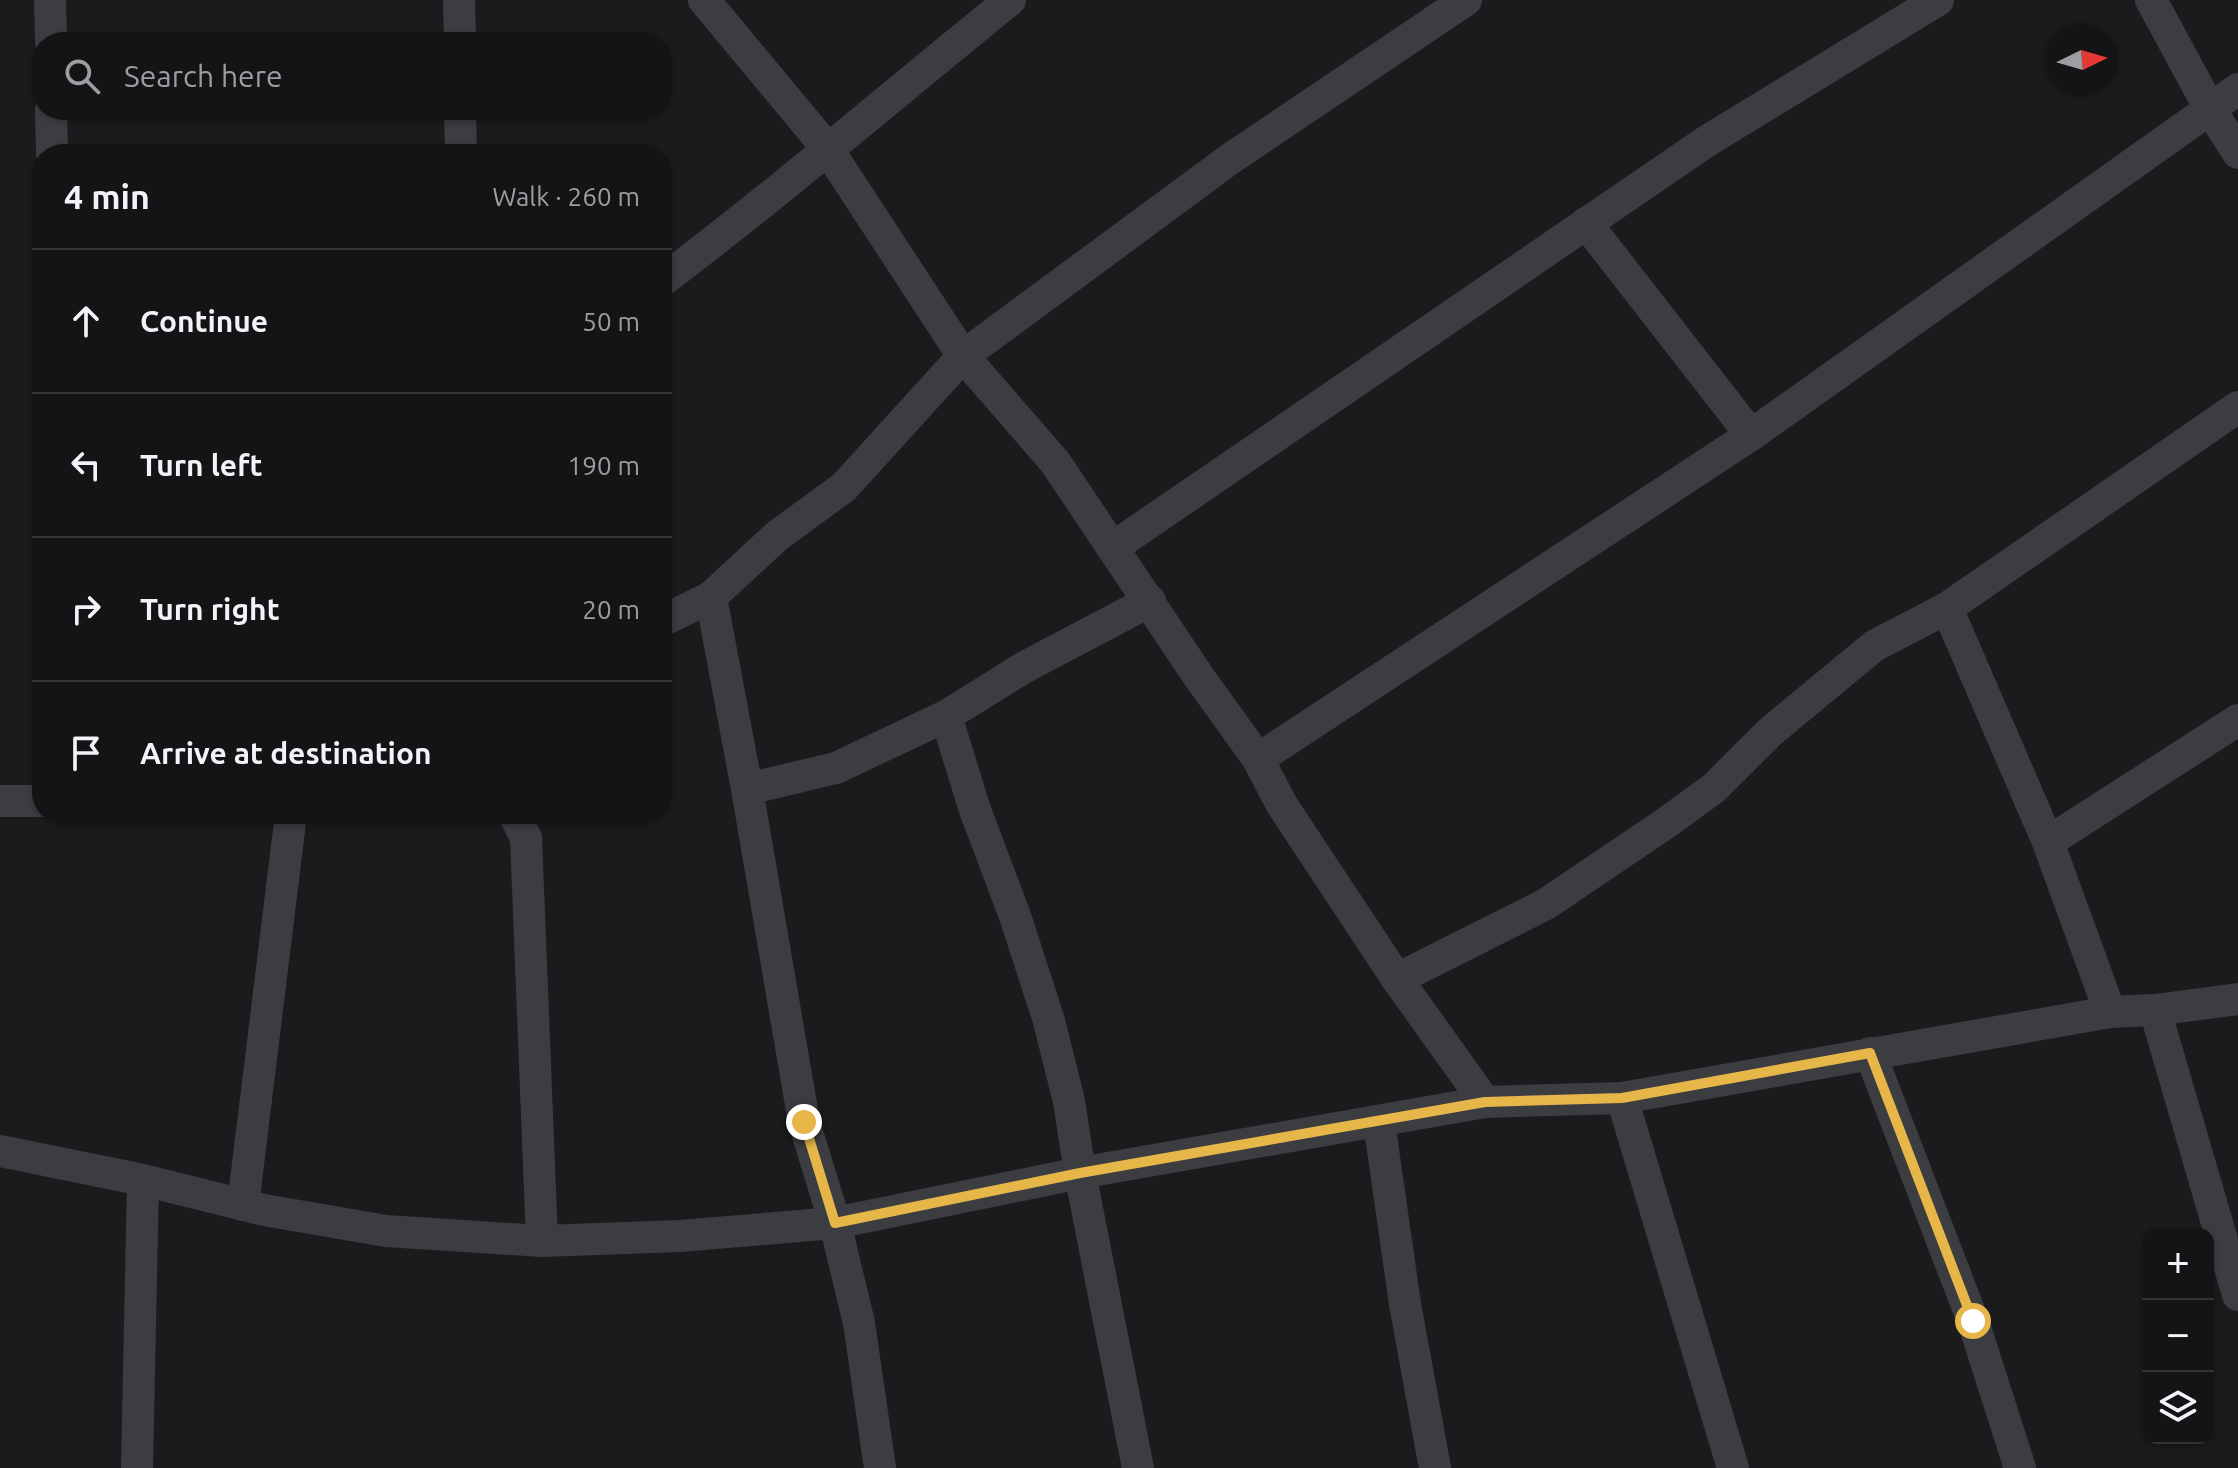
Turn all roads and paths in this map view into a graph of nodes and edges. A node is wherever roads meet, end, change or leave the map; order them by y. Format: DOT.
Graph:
graph roads {
  1 [pos="50,0"];
  2 [pos="459,0"];
  3 [pos="704,0"];
  4 [pos="1010,0"];
  5 [pos="1466,0"];
  6 [pos="1938,0"];
  7 [pos="2151,0"];
  8 [pos="51,32"];
  9 [pos="460,32"];
  10 [pos="2238,89"];
  11 [pos="2210,109"];
  12 [pos="51,120"];
  13 [pos="460,120"];
  14 [pos="52,144"];
  15 [pos="461,144"];
  16 [pos="827,148"];
  17 [pos="2238,153"];
  18 [pos="1586,223"];
  19 [pos="672,273"];
  20 [pos="963,356"];
  21 [pos="2238,407"];
  22 [pos="1751,435"];
  23 [pos="1112,548"];
  24 [pos="711,597"];
  25 [pos="1150,601"];
  26 [pos="1947,608"];
  27 [pos="672,616"];
  28 [pos="946,716"];
  29 [pos="2238,720"];
  30 [pos="1258,759"];
  31 [pos="747,789"];
  32 [pos="0,801"];
  33 [pos="32,801"];
  34 [pos="290,824"];
  35 [pos="519,824"];
  36 [pos="2048,842"];
  37 [pos="1397,979"];
  38 [pos="2238,999"];
  39 [pos="2155,1010"];
  40 [pos="2110,1012"];
  41 [pos="1870,1053"];
  42 [pos="1622,1098"];
  43 [pos="1485,1102"];
  44 [pos="1379,1122"];
  45 [pos="0,1151"];
  46 [pos="1080,1173"];
  47 [pos="143,1180"];
  48 [pos="243,1205"];
  49 [pos="835,1223"];
  50 [pos="542,1241"];
  51 [pos="2238,1295"];
  52 [pos="137,1468"];
  53 [pos="880,1468"];
  54 [pos="1138,1468"];
  55 [pos="1435,1468"];
  56 [pos="1733,1468"];
  57 [pos="2020,1468"];
  1 -- 8 [label="street"];
  2 -- 9 [label="street"];
  3 -- 16 [label="street"];
  4 -- 16 [label="street"];
  5 -- 20 [label="street"];
  6 -- 18 [label="street"];
  7 -- 11 [label="street"];
  10 -- 11 [label="street"];
  11 -- 17 [label="street"];
  11 -- 22 [label="street"];
  12 -- 14 [label="street"];
  13 -- 15 [label="street"];
  16 -- 19 [label="street"];
  16 -- 20 [label="street"];
  18 -- 22 [label="street"];
  18 -- 23 [label="street"];
  20 -- 23 [label="street"];
  20 -- 24 [label="street"];
  21 -- 26 [label="street"];
  22 -- 30 [label="street"];
  23 -- 25 [label="street"];
  24 -- 27 [label="street"];
  24 -- 31 [label="street"];
  25 -- 28 [label="street"];
  25 -- 30 [label="street"];
  26 -- 36 [label="street"];
  26 -- 37 [label="street"];
  28 -- 31 [label="street"];
  28 -- 46 [label="street"];
  29 -- 36 [label="street"];
  30 -- 37 [label="street"];
  31 -- 49 [label="street"];
  32 -- 33 [label="street"];
  34 -- 48 [label="street"];
  35 -- 50 [label="street"];
  36 -- 40 [label="street"];
  37 -- 43 [label="street"];
  38 -- 39 [label="street"];
  39 -- 40 [label="street"];
  39 -- 51 [label="street"];
  40 -- 41 [label="street"];
  41 -- 42 [label="street"];
  41 -- 57 [label="street"];
  42 -- 43 [label="street"];
  42 -- 56 [label="street"];
  43 -- 44 [label="street"];
  44 -- 46 [label="street"];
  44 -- 55 [label="street"];
  45 -- 47 [label="street"];
  46 -- 49 [label="street"];
  46 -- 54 [label="street"];
  47 -- 48 [label="street"];
  47 -- 52 [label="street"];
  48 -- 50 [label="street"];
  49 -- 50 [label="street"];
  49 -- 53 [label="street"];
}
